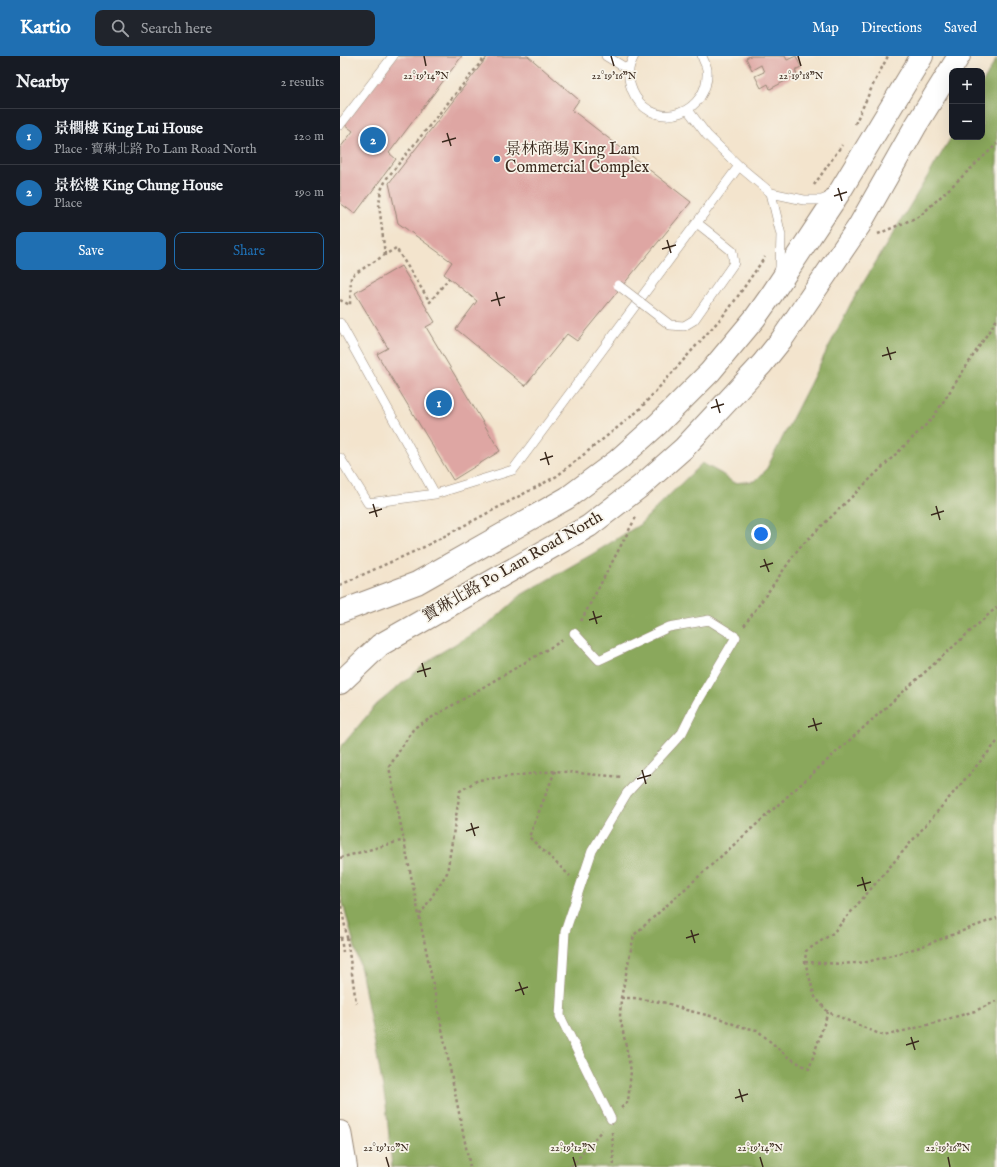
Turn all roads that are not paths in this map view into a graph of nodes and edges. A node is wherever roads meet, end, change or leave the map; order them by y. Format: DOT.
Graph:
graph roads {
  1 [pos="393,56"];
  2 [pos="606,56"];
  3 [pos="634,56"];
  4 [pos="702,56"];
  5 [pos="922,56"];
  6 [pos="959,56"];
  7 [pos="629,70"];
  8 [pos="688,110"];
  9 [pos="340,125"];
  10 [pos="739,166"];
  11 [pos="771,193"];
  12 [pos="839,193"];
  13 [pos="697,223"];
  14 [pos="618,285"];
  15 [pos="772,294"];
  16 [pos="340,323"];
  17 [pos="340,458"];
  18 [pos="435,494"];
  19 [pos="340,612"];
  20 [pos="574,633"];
  21 [pos="340,683"];
  22 [pos="611,1119"];
  23 [pos="340,1132"];
  24 [pos="346,1167"];
  1 -- 9 [label="lane"];
  2 -- 7 [label="lane"];
  3 -- 7 [label="lane"];
  4 -- 8 [label="lane"];
  5 -- 12 [label="main road, 寶琳北路 Po Lam Road North"];
  6 -- 21 [label="main road, 寶琳北路 Po Lam Road North"];
  7 -- 8 [label="lane"];
  8 -- 10 [label="lane"];
  10 -- 11 [label="lane"];
  10 -- 13 [label="lane"];
  11 -- 12 [label="lane"];
  11 -- 15 [label="lane"];
  12 -- 15 [label="main road, 寶琳北路 Po Lam Road North"];
  13 -- 14 [label="lane, bridge"];
  13 -- 18 [label="lane"];
  15 -- 19 [label="main road, 寶琳北路 Po Lam Road North"];
  16 -- 18 [label="lane"];
  17 -- 18 [label="lane"];
  20 -- 22 [label="lane"];
  23 -- 24 [label="main road"];
}
